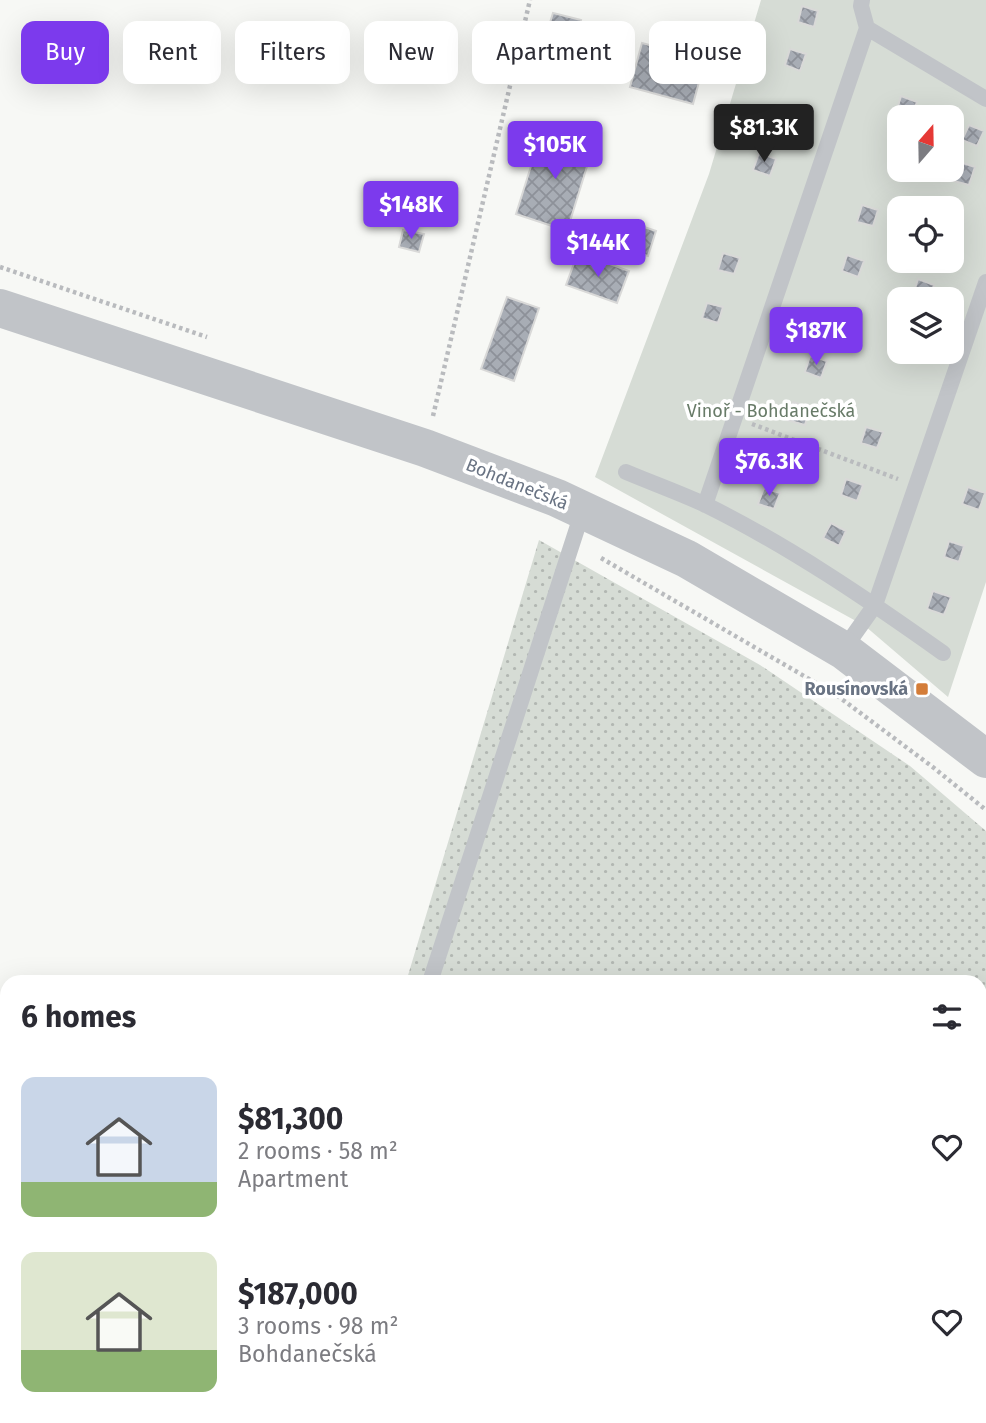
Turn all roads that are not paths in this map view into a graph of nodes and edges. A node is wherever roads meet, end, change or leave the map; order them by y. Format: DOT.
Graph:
graph roads {
  1 [pos="862,0"];
  2 [pos="867,28"];
  3 [pos="986,99"];
  4 [pos="986,282"];
  5 [pos="0,308"];
  6 [pos="626,472"];
  7 [pos="705,505"];
  8 [pos="579,525"];
  9 [pos="875,605"];
  10 [pos="843,650"];
  11 [pos="943,653"];
  12 [pos="986,759"];
  13 [pos="432,975"];
  1 -- 2 [label="lane"];
  2 -- 3 [label="lane"];
  2 -- 7 [label="lane"];
  4 -- 9 [label="lane"];
  5 -- 8 [label="street, Bohdanečská"];
  6 -- 7 [label="lane"];
  7 -- 9 [label="lane"];
  8 -- 10 [label="street, Bohdanečská"];
  8 -- 13 [label="lane"];
  9 -- 10 [label="lane"];
  9 -- 11 [label="lane"];
  10 -- 12 [label="street, Bohdanečská"];
}
